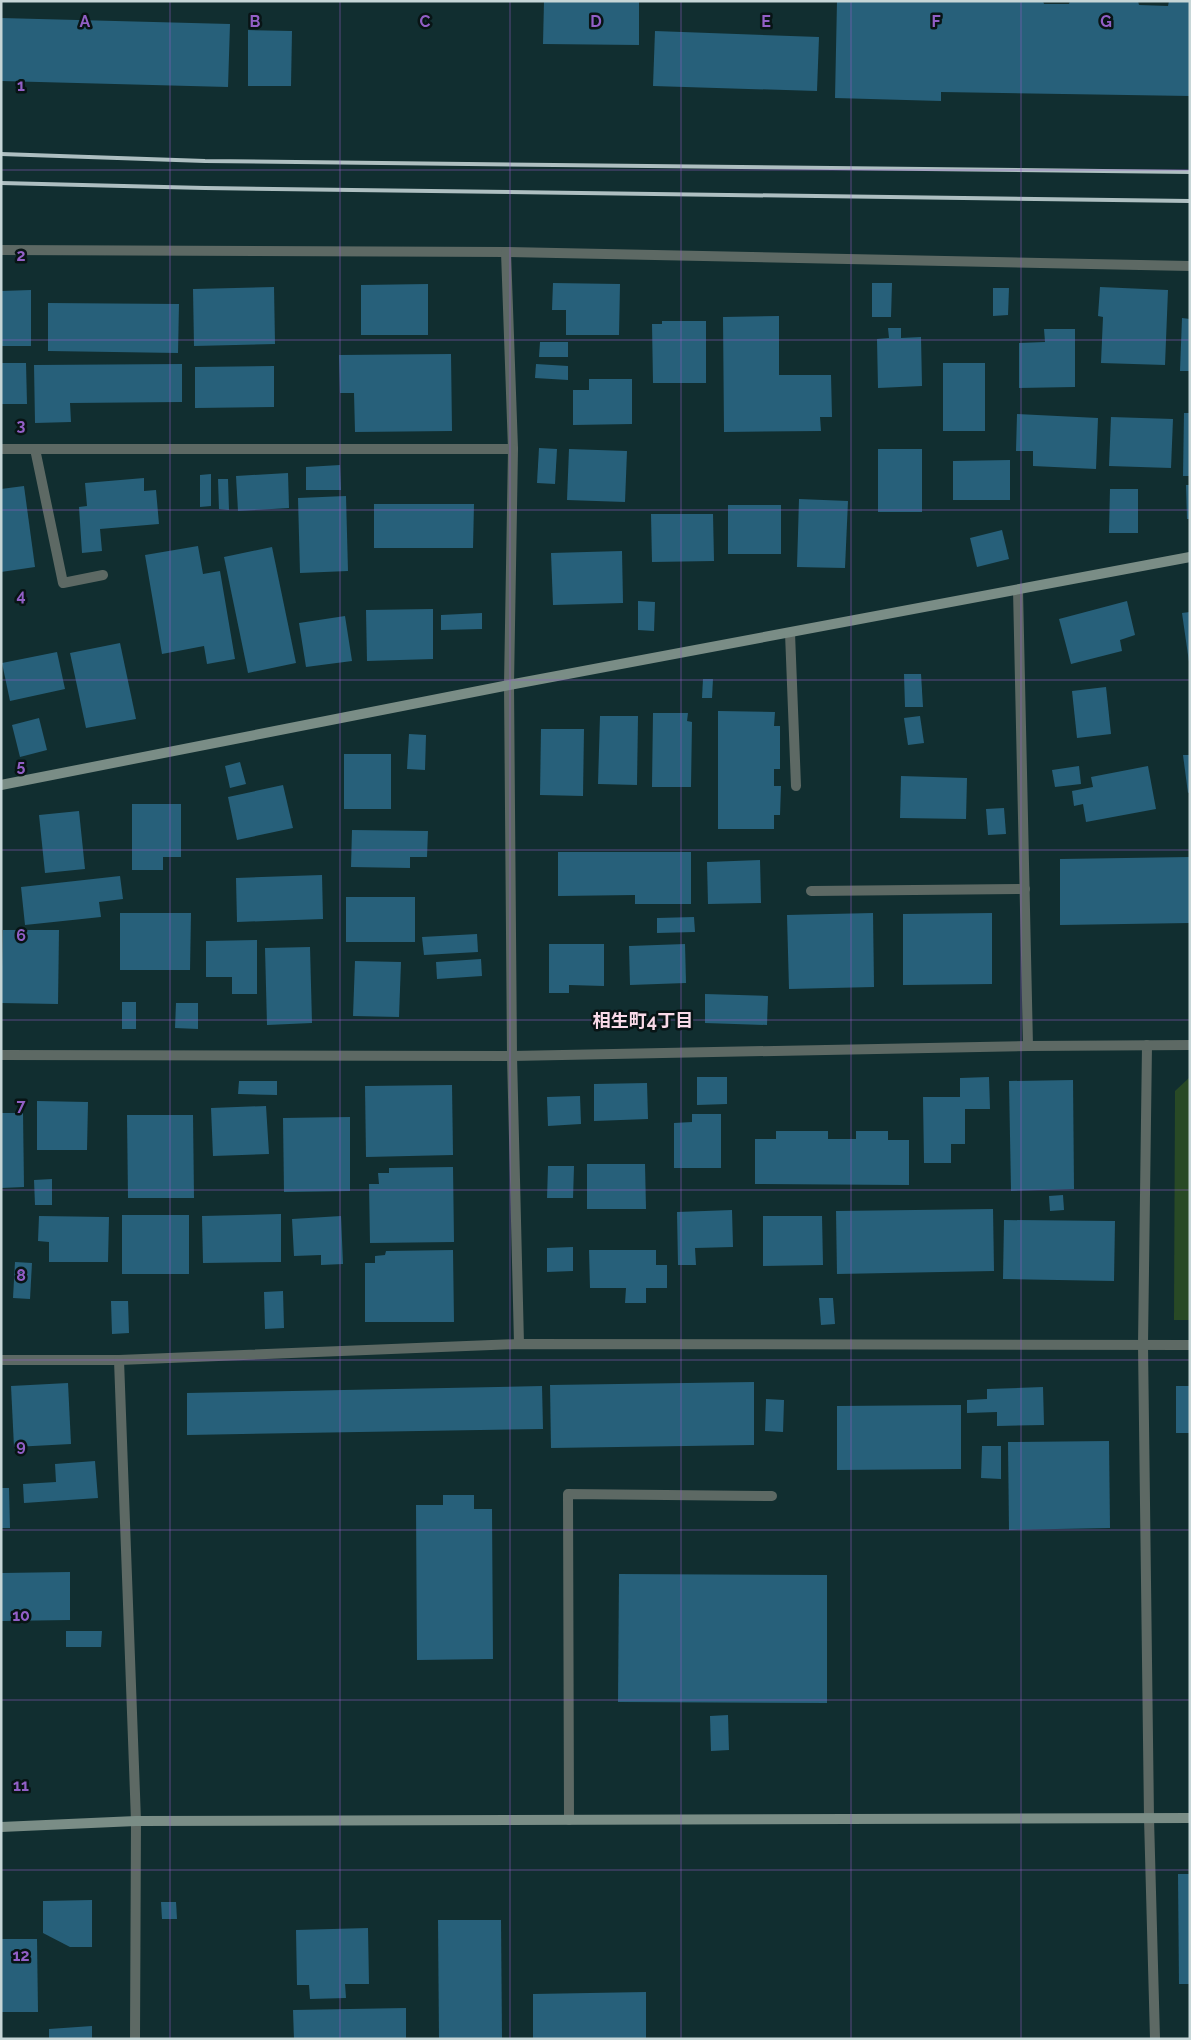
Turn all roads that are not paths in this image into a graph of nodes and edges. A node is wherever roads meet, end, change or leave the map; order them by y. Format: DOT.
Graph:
graph roads {
  1 [pos="1,250"];
  2 [pos="506,252"];
  3 [pos="1190,266"];
  4 [pos="1,449"];
  5 [pos="35,449"];
  6 [pos="513,449"];
  7 [pos="1190,557"];
  8 [pos="103,575"];
  9 [pos="1018,590"];
  10 [pos="790,633"];
  11 [pos="509,685"];
  12 [pos="1,785"];
  13 [pos="796,786"];
  14 [pos="1025,889"];
  15 [pos="811,891"];
  16 [pos="1147,1045"];
  17 [pos="1190,1045"];
  18 [pos="1028,1046"];
  19 [pos="1,1055"];
  20 [pos="512,1056"];
  21 [pos="519,1344"];
  22 [pos="1143,1345"];
  23 [pos="1190,1345"];
  24 [pos="1,1360"];
  25 [pos="119,1360"];
  26 [pos="772,1496"];
  27 [pos="1150,1818"];
  28 [pos="1190,1818"];
  29 [pos="569,1820"];
  30 [pos="136,1821"];
  31 [pos="1,1827"];
  32 [pos="135,2039"];
  33 [pos="1155,2039"];
  1 -- 2 [label="street"];
  2 -- 3 [label="street"];
  2 -- 6 [label="street"];
  4 -- 5 [label="street"];
  5 -- 6 [label="street"];
  5 -- 8 [label="street"];
  6 -- 11 [label="street"];
  7 -- 9 [label="street"];
  9 -- 10 [label="street"];
  9 -- 14 [label="street"];
  10 -- 11 [label="street"];
  10 -- 13 [label="street"];
  11 -- 12 [label="street"];
  11 -- 20 [label="street"];
  14 -- 15 [label="street"];
  14 -- 18 [label="street"];
  16 -- 17 [label="street"];
  16 -- 18 [label="street"];
  16 -- 22 [label="street"];
  18 -- 20 [label="street"];
  19 -- 20 [label="street"];
  20 -- 21 [label="street"];
  21 -- 22 [label="street"];
  21 -- 25 [label="street"];
  22 -- 23 [label="street"];
  22 -- 27 [label="street"];
  24 -- 25 [label="street"];
  25 -- 30 [label="street"];
  26 -- 29 [label="street"];
  27 -- 28 [label="street"];
  27 -- 29 [label="street"];
  27 -- 33 [label="street"];
  29 -- 30 [label="street"];
  30 -- 31 [label="street"];
  30 -- 32 [label="street"];
}
